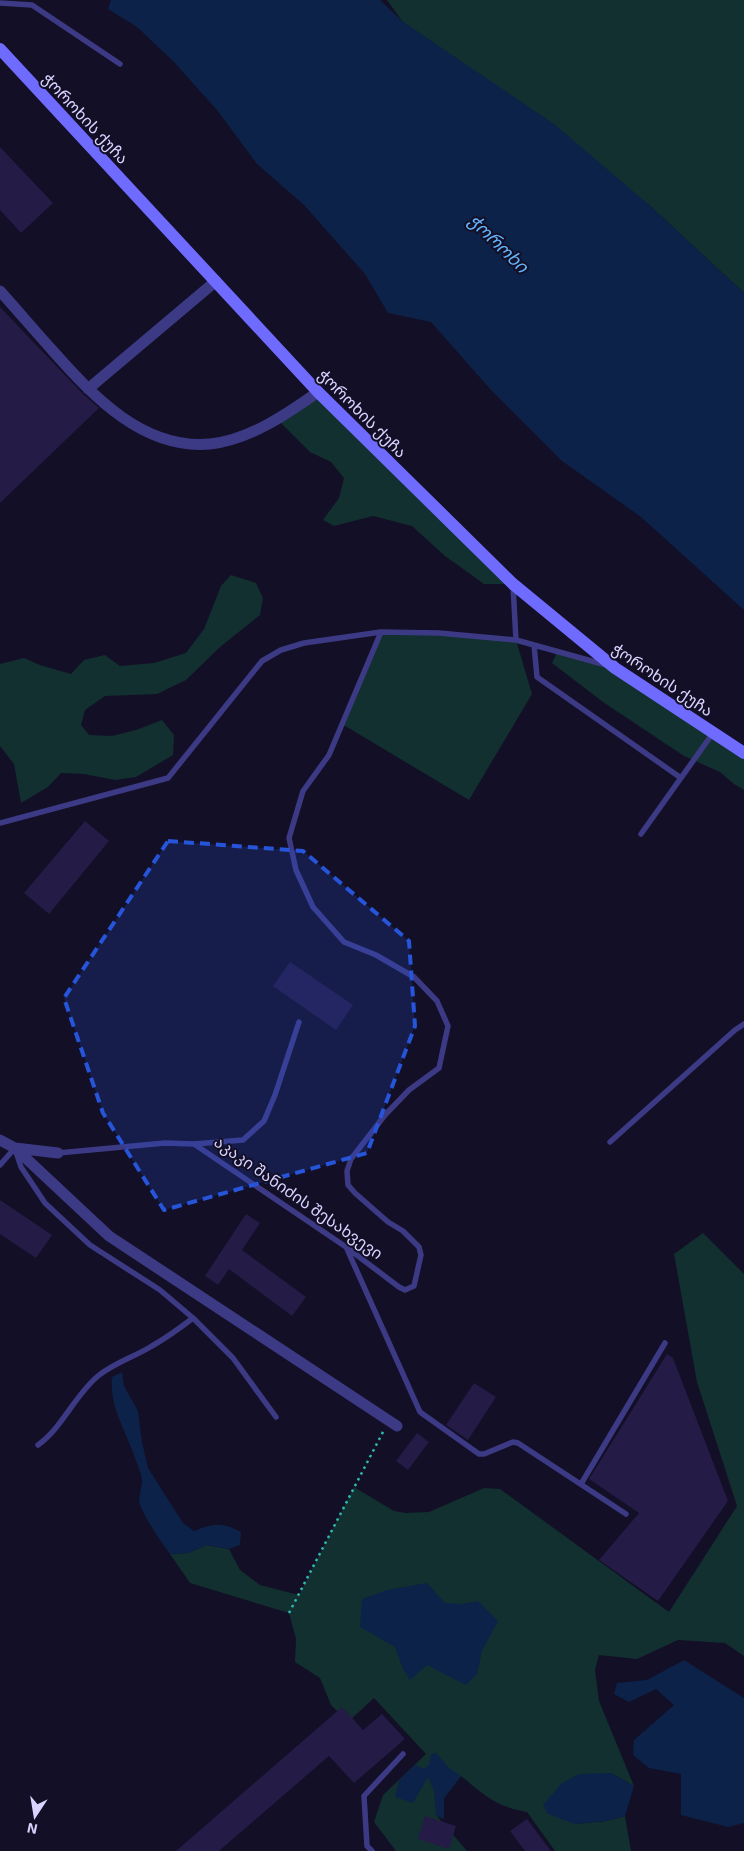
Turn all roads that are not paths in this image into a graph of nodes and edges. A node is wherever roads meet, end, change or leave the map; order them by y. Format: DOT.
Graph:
graph roads {
  1 [pos="0,3"];
  2 [pos="0,49"];
  3 [pos="120,64"];
  4 [pos="216,281"];
  5 [pos="0,291"];
  6 [pos="88,389"];
  7 [pos="318,392"];
  8 [pos="513,584"];
  9 [pos="380,632"];
  10 [pos="516,640"];
  11 [pos="534,646"];
  12 [pos="615,668"];
  13 [pos="713,733"];
  14 [pos="744,753"];
  15 [pos="681,778"];
  16 [pos="0,823"];
  17 [pos="641,834"];
  18 [pos="299,1022"];
  19 [pos="744,1024"];
  20 [pos="0,1140"];
  21 [pos="610,1142"];
  22 [pos="194,1144"];
  23 [pos="15,1148"];
  24 [pos="58,1152"];
  25 [pos="0,1165"];
  26 [pos="346,1247"];
  27 [pos="194,1318"];
  28 [pos="665,1343"];
  29 [pos="276,1417"];
  30 [pos="393,1423"];
  31 [pos="38,1445"];
  32 [pos="581,1484"];
  33 [pos="626,1514"];
  34 [pos="403,1754"];
  35 [pos="372,1851"];
  1 -- 3 [label="lane"];
  2 -- 4 [label="street, ჭოროხის ქუჩა"];
  4 -- 6 [label="street"];
  4 -- 7 [label="street, ჭოროხის ქუჩა"];
  5 -- 6 [label="street"];
  6 -- 7 [label="street"];
  7 -- 8 [label="street, ჭოროხის ქუჩა"];
  8 -- 10 [label="lane"];
  8 -- 12 [label="street, ჭოროხის ქუჩა"];
  9 -- 10 [label="lane"];
  9 -- 16 [label="lane"];
  9 -- 26 [label="lane, აკაკი შანიძის შესახვევი"];
  10 -- 11 [label="lane"];
  11 -- 12 [label="lane"];
  11 -- 15 [label="lane"];
  12 -- 13 [label="street, ჭოროხის ქუჩა"];
  13 -- 14 [label="street, ჭოროხის ქუჩა"];
  13 -- 15 [label="lane"];
  15 -- 17 [label="lane"];
  18 -- 22 [label="lane"];
  19 -- 21 [label="lane"];
  20 -- 23 [label="street, აკაკი შანიძის შესახვევი"];
  22 -- 24 [label="lane, აკაკი შანიძის შესახვევი"];
  22 -- 26 [label="lane, აკაკი შანიძის შესახვევი"];
  23 -- 24 [label="street, აკაკი შანიძის შესახვევი"];
  23 -- 25 [label="lane"];
  23 -- 27 [label="lane"];
  23 -- 30 [label="street"];
  26 -- 32 [label="lane"];
  27 -- 29 [label="lane"];
  27 -- 31 [label="lane"];
  28 -- 32 [label="lane"];
  32 -- 33 [label="lane"];
  34 -- 35 [label="lane"];
}
